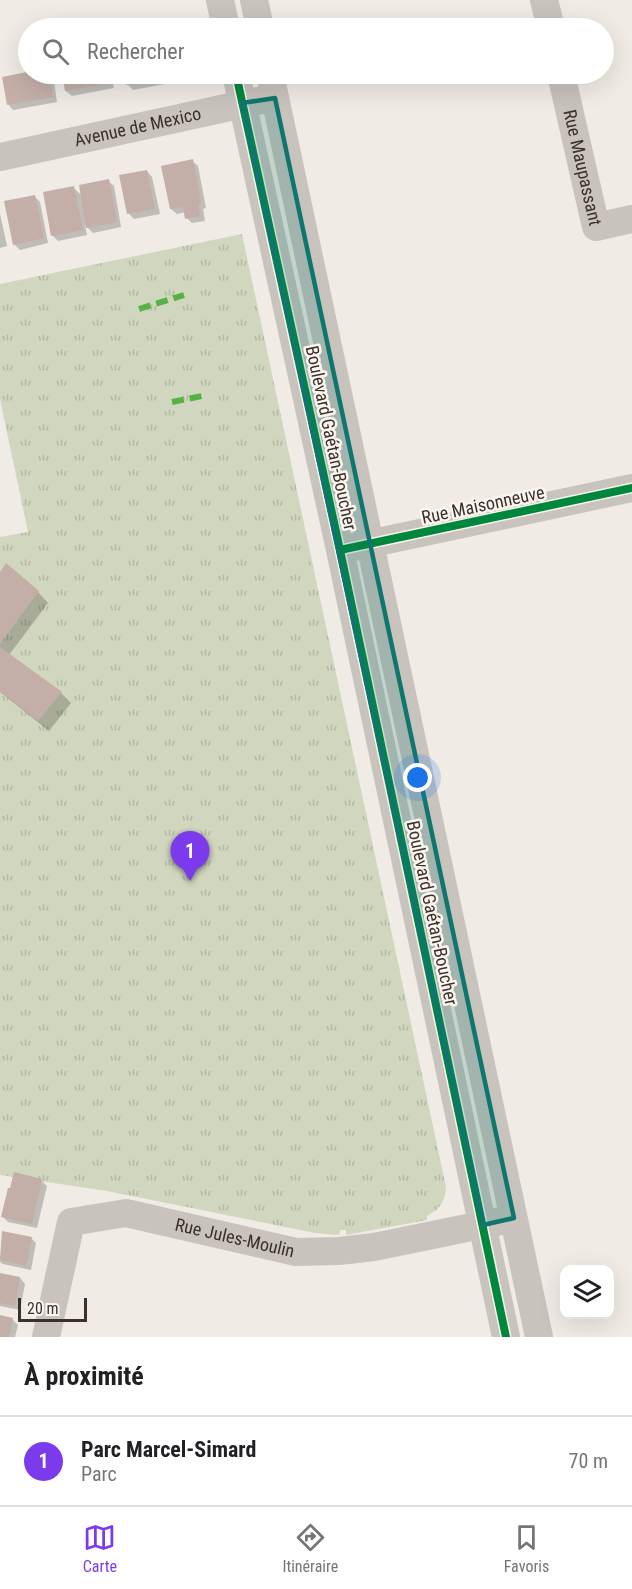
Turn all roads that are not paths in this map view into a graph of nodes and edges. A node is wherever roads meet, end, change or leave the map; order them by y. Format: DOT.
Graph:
graph roads {
  1 [pos="220,0"];
  2 [pos="254,0"];
  3 [pos="544,0"];
  4 [pos="224,18"];
  5 [pos="258,18"];
  6 [pos="548,18"];
  7 [pos="238,84"];
  8 [pos="563,84"];
  9 [pos="272,86"];
  10 [pos="242,103"];
  11 [pos="0,158"];
  12 [pos="632,219"];
  13 [pos="632,488"];
  14 [pos="371,544"];
  15 [pos="340,550"];
  16 [pos="514,1218"];
  17 [pos="483,1225"];
  18 [pos="46,1337"];
  19 [pos="506,1337"];
  20 [pos="539,1337"];
  1 -- 4 [label="street"];
  2 -- 5 [label="street"];
  3 -- 6 [label="street"];
  7 -- 10 [label="street, Boulevard Gaétan-Boucher"];
  8 -- 12 [label="street, Rue Maupassant"];
  9 -- 10 [label="street, Avenue de Mexico"];
  9 -- 14 [label="street, Boulevard Gaétan-Boucher"];
  10 -- 11 [label="street, Avenue de Mexico"];
  10 -- 15 [label="street, Boulevard Gaétan-Boucher"];
  13 -- 14 [label="street, Rue Maisonneuve"];
  14 -- 15 [label="street, Rue Maisonneuve"];
  14 -- 16 [label="street, Boulevard Gaétan-Boucher"];
  15 -- 17 [label="street, Boulevard Gaétan-Boucher"];
  16 -- 17 [label="street, Rue Jules-Moulin"];
  16 -- 20 [label="street, Boulevard Gaétan-Boucher"];
  17 -- 18 [label="street, Rue Jules-Moulin"];
  17 -- 19 [label="street, Boulevard Gaétan-Boucher"];
}
